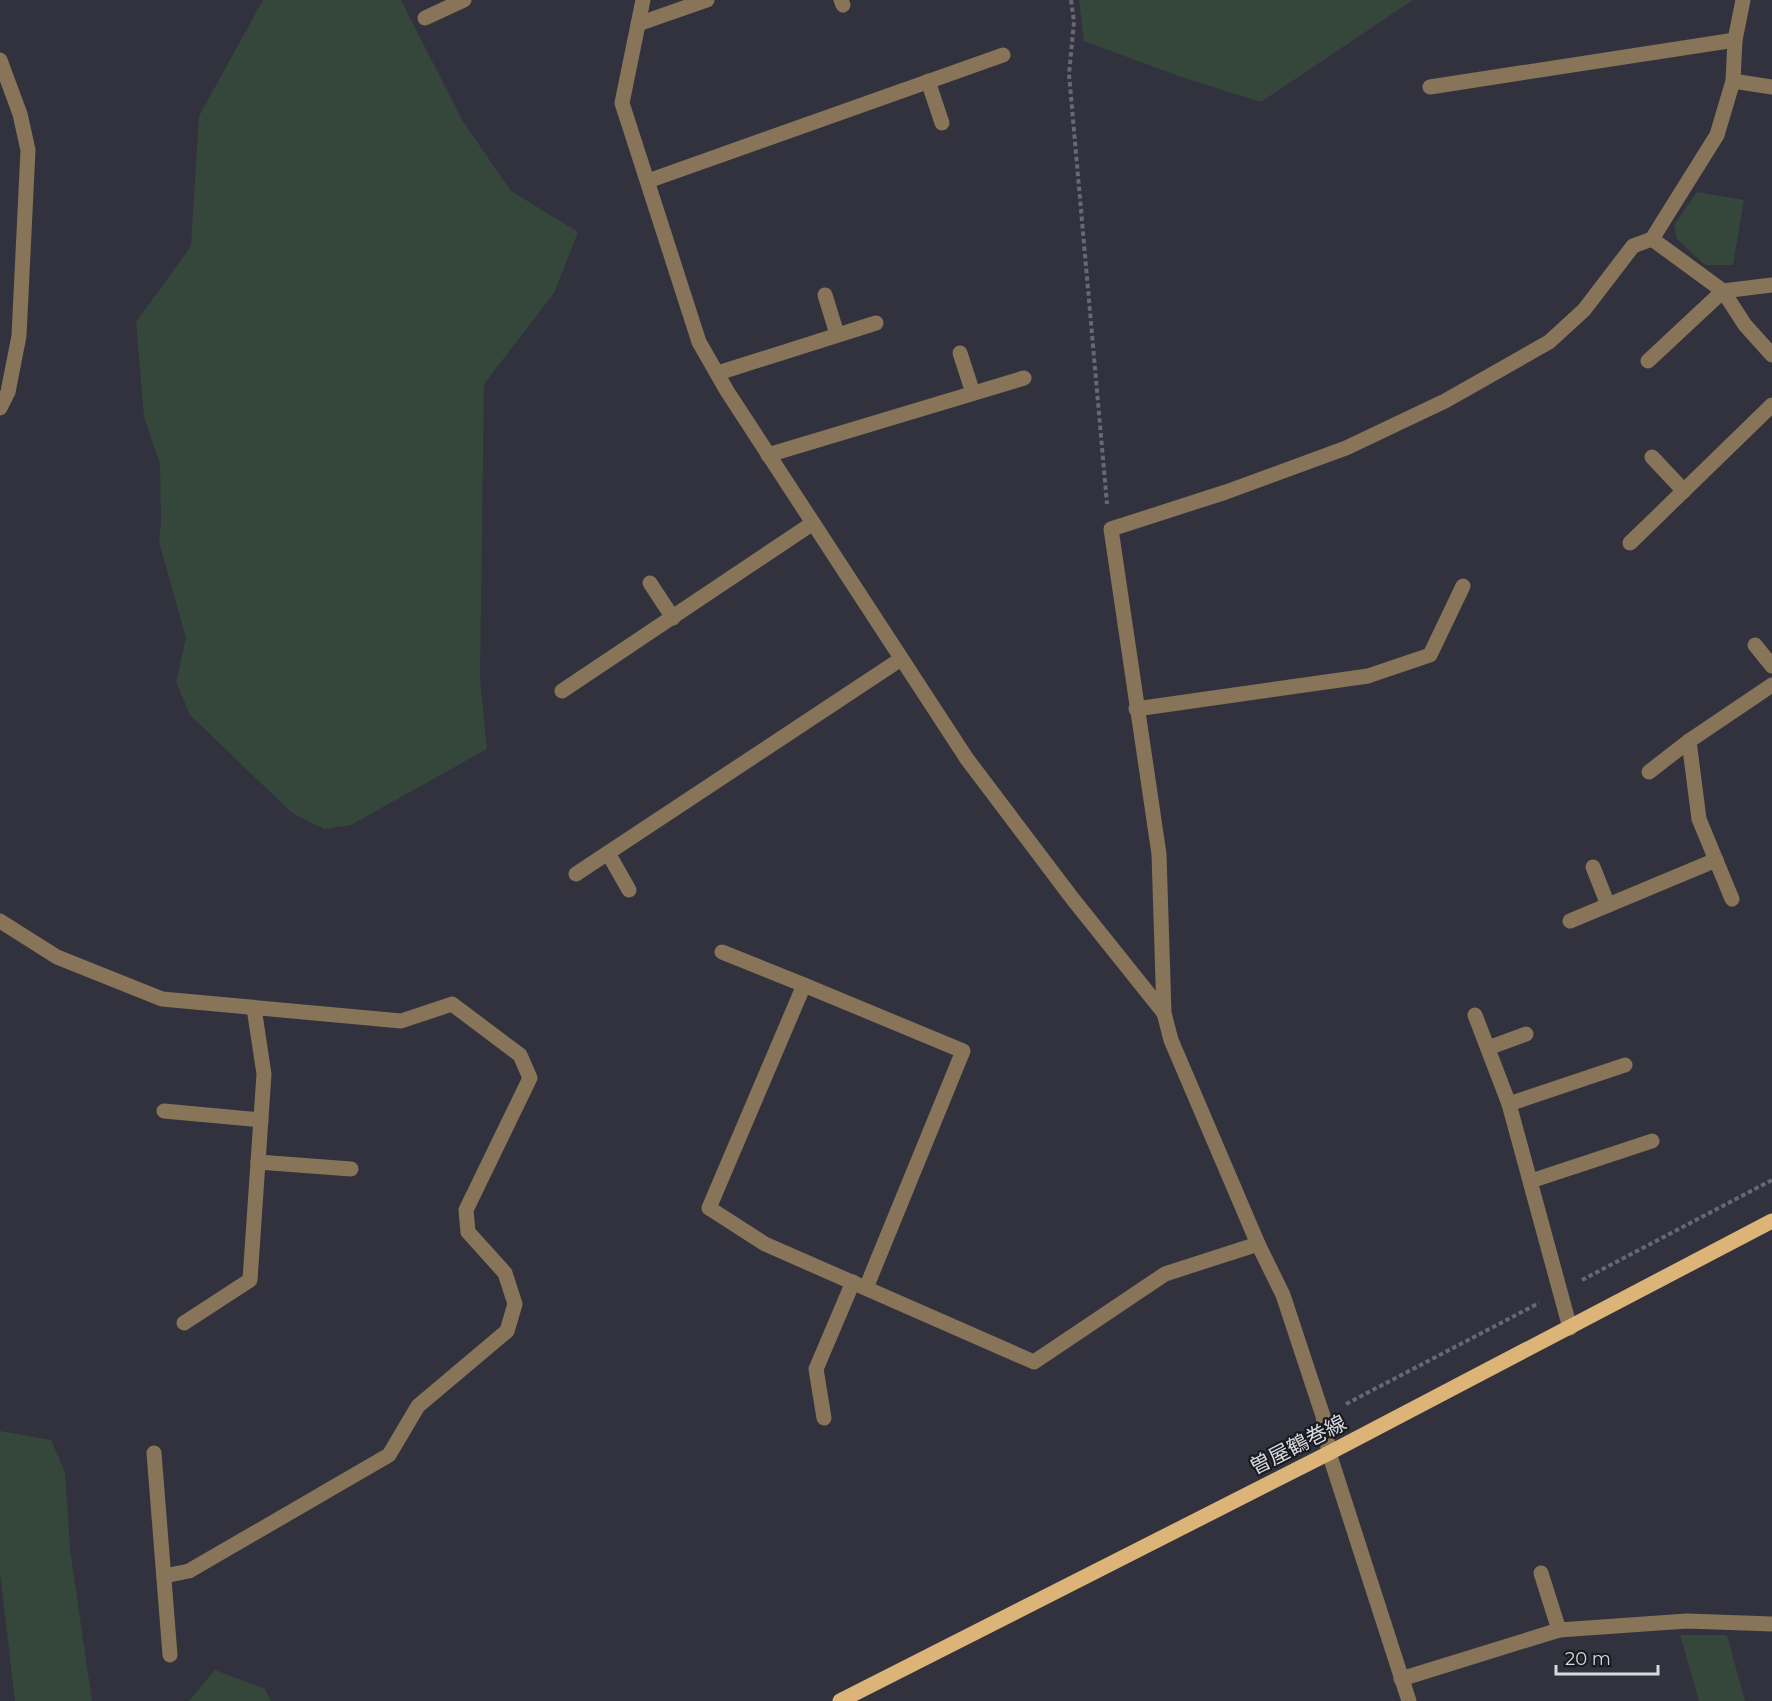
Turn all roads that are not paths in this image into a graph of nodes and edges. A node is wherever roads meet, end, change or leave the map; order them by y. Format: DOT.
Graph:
graph roads {
  1 [pos="464,0"];
  2 [pos="643,0"];
  3 [pos="707,0"];
  4 [pos="1743,0"];
  5 [pos="425,18"];
  6 [pos="638,24"];
  7 [pos="1735,40"];
  8 [pos="1003,55"];
  9 [pos="0,60"];
  10 [pos="928,81"];
  11 [pos="1733,81"];
  12 [pos="1430,87"];
  13 [pos="1772,87"];
  14 [pos="942,123"];
  15 [pos="648,181"];
  16 [pos="1652,239"];
  17 [pos="1772,285"];
  18 [pos="1723,291"];
  19 [pos="825,295"];
  20 [pos="876,322"];
  21 [pos="837,334"];
  22 [pos="960,353"];
  23 [pos="1772,355"];
  24 [pos="1648,361"];
  25 [pos="718,373"];
  26 [pos="1024,378"];
  27 [pos="973,393"];
  28 [pos="1772,405"];
  29 [pos="0,408"];
  30 [pos="768,455"];
  31 [pos="1652,457"];
  32 [pos="1684,491"];
  33 [pos="813,523"];
  34 [pos="1630,543"];
  35 [pos="650,583"];
  36 [pos="1462,586"];
  37 [pos="673,618"];
  38 [pos="1755,645"];
  39 [pos="901,659"];
  40 [pos="1772,666"];
  41 [pos="1772,685"];
  42 [pos="562,691"];
  43 [pos="1136,709"];
  44 [pos="1689,741"];
  45 [pos="1649,772"];
  46 [pos="608,853"];
  47 [pos="1716,860"];
  48 [pos="1593,867"];
  49 [pos="576,874"];
  50 [pos="629,890"];
  51 [pos="1732,899"];
  52 [pos="1608,905"];
  53 [pos="0,921"];
  54 [pos="1570,921"];
  55 [pos="722,952"];
  56 [pos="804,985"];
  57 [pos="254,1008"];
  58 [pos="1164,1013"];
  59 [pos="1475,1015"];
  60 [pos="1526,1034"];
  61 [pos="1488,1048"];
  62 [pos="1625,1065"];
  63 [pos="1509,1104"];
  64 [pos="164,1111"];
  65 [pos="261,1120"];
  66 [pos="1652,1141"];
  67 [pos="258,1162"];
  68 [pos="351,1169"];
  69 [pos="1531,1181"];
  70 [pos="1772,1221"];
  71 [pos="1258,1244"];
  72 [pos="859,1285"];
  73 [pos="184,1323"];
  74 [pos="1570,1328"];
  75 [pos="824,1418"];
  76 [pos="154,1453"];
  77 [pos="1329,1453"];
  78 [pos="1541,1573"];
  79 [pos="164,1576"];
  80 [pos="1772,1624"];
  81 [pos="1559,1630"];
  82 [pos="170,1655"];
  83 [pos="1401,1679"];
  84 [pos="840,1701"];
  85 [pos="1409,1701"];
  1 -- 5 [label="street"];
  2 -- 6 [label="street"];
  3 -- 6 [label="street"];
  4 -- 7 [label="street"];
  6 -- 15 [label="street"];
  7 -- 11 [label="street"];
  7 -- 12 [label="street"];
  8 -- 10 [label="street"];
  9 -- 29 [label="street"];
  10 -- 14 [label="street"];
  10 -- 15 [label="street"];
  11 -- 13 [label="street"];
  11 -- 16 [label="street"];
  15 -- 25 [label="street"];
  16 -- 18 [label="street"];
  16 -- 43 [label="street"];
  17 -- 18 [label="street"];
  18 -- 23 [label="street"];
  18 -- 24 [label="street"];
  19 -- 21 [label="street"];
  20 -- 21 [label="street"];
  21 -- 25 [label="street"];
  22 -- 27 [label="street"];
  25 -- 30 [label="street"];
  26 -- 27 [label="street"];
  27 -- 30 [label="street"];
  28 -- 32 [label="street"];
  30 -- 33 [label="street"];
  31 -- 32 [label="street"];
  32 -- 34 [label="street"];
  33 -- 37 [label="street"];
  33 -- 39 [label="street"];
  35 -- 37 [label="street"];
  36 -- 43 [label="street"];
  37 -- 42 [label="street"];
  38 -- 40 [label="street"];
  39 -- 46 [label="street"];
  39 -- 58 [label="street"];
  41 -- 44 [label="street"];
  43 -- 58 [label="street"];
  44 -- 45 [label="street"];
  44 -- 47 [label="street"];
  46 -- 49 [label="street"];
  46 -- 50 [label="street"];
  47 -- 51 [label="street"];
  47 -- 52 [label="street"];
  48 -- 52 [label="street"];
  52 -- 54 [label="street"];
  53 -- 57 [label="street"];
  55 -- 56 [label="street"];
  56 -- 72 [label="street"];
  56 -- 72 [label="street"];
  57 -- 65 [label="street"];
  57 -- 79 [label="street"];
  58 -- 71 [label="street"];
  59 -- 61 [label="street"];
  60 -- 61 [label="street"];
  61 -- 63 [label="street"];
  62 -- 63 [label="street"];
  63 -- 69 [label="street"];
  64 -- 65 [label="street"];
  65 -- 67 [label="street"];
  66 -- 69 [label="street"];
  67 -- 68 [label="street"];
  67 -- 73 [label="street"];
  69 -- 74 [label="street"];
  70 -- 74 [label="main road, 曽屋鶴巻線"];
  71 -- 72 [label="street"];
  71 -- 77 [label="street"];
  72 -- 75 [label="street"];
  74 -- 77 [label="main road, 曽屋鶴巻線"];
  76 -- 79 [label="street"];
  77 -- 83 [label="street"];
  77 -- 84 [label="main road, 曽屋鶴巻線"];
  78 -- 81 [label="street"];
  79 -- 82 [label="street"];
  80 -- 81 [label="street"];
  81 -- 83 [label="street"];
  83 -- 85 [label="street"];
}
